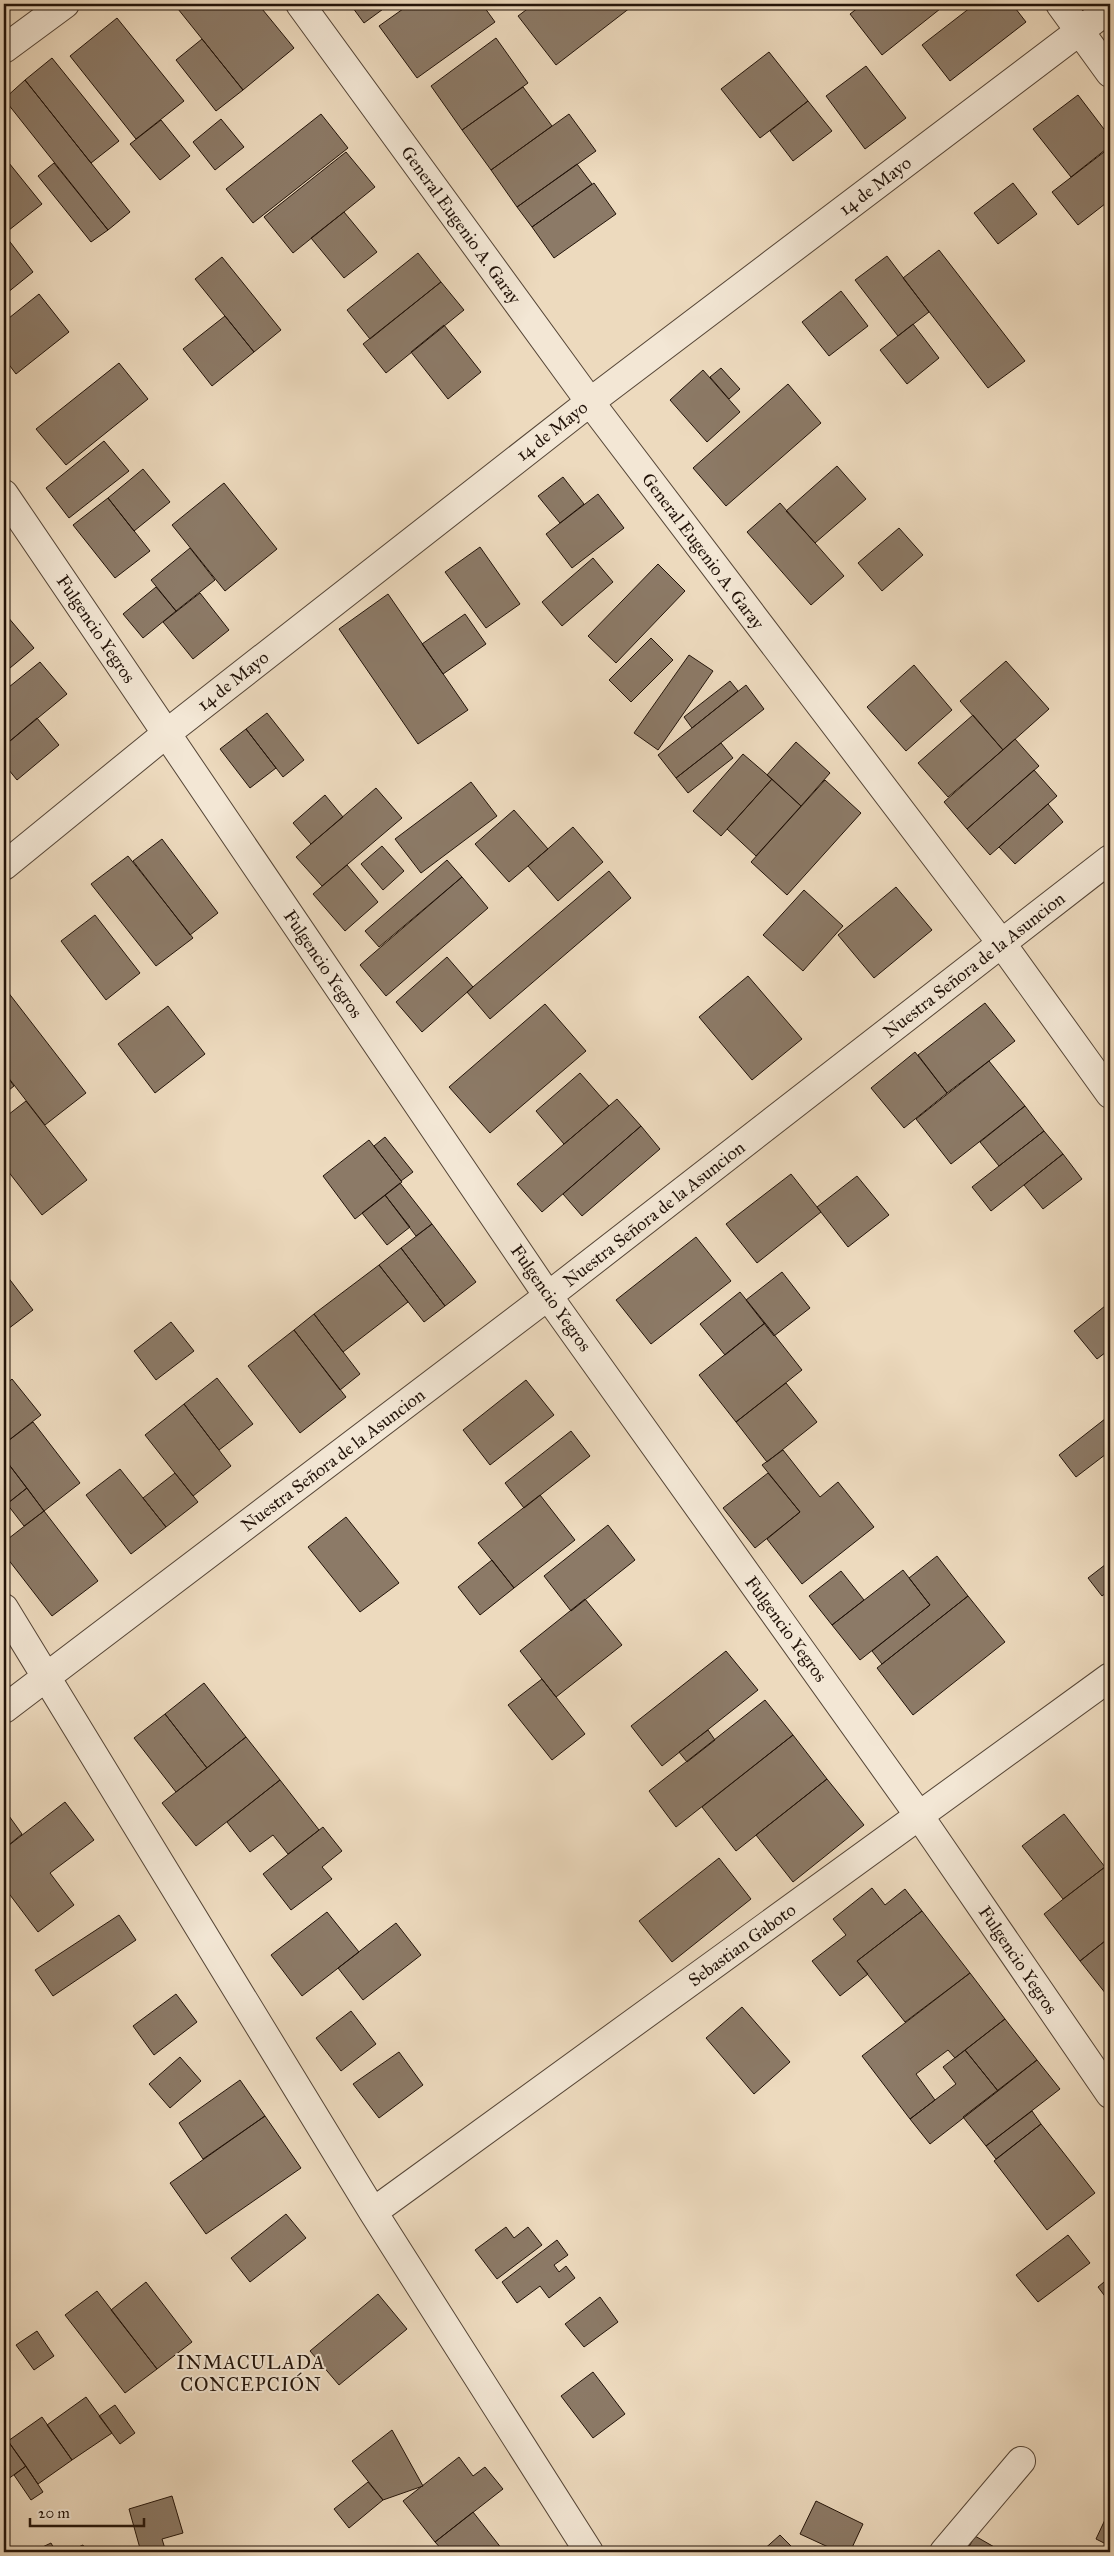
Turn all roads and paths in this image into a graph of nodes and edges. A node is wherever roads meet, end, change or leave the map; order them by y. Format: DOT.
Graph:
graph roads {
  1 [pos="65,4"];
  2 [pos="300,4"];
  3 [pos="1060,4"];
  4 [pos="1110,8"];
  5 [pos="1080,31"];
  6 [pos="4,49"];
  7 [pos="1110,73"];
  8 [pos="590,402"];
  9 [pos="4,494"];
  10 [pos="166,733"];
  11 [pos="1110,860"];
  12 [pos="4,866"];
  13 [pos="1002,944"];
  14 [pos="1110,1094"];
  15 [pos="548,1296"];
  16 [pos="4,1608"];
  17 [pos="1110,1677"];
  18 [pos="47,1678"];
  19 [pos="4,1709"];
  20 [pos="920,1817"];
  21 [pos="1110,2094"];
  22 [pos="373,2212"];
  23 [pos="1021,2461"];
  24 [pos="589,2552"];
  25 [pos="944,2552"];
  1 -- 6 [label="street"];
  2 -- 8 [label="street, General Eugenio A. Garay"];
  3 -- 5 [label="street"];
  4 -- 5 [label="street, 14 de Mayo"];
  5 -- 7 [label="street"];
  5 -- 8 [label="street, 14 de Mayo"];
  8 -- 10 [label="street, 14 de Mayo"];
  8 -- 13 [label="street, General Eugenio A. Garay"];
  9 -- 10 [label="street, Fulgencio Yegros"];
  10 -- 12 [label="street, 14 de Mayo"];
  10 -- 15 [label="street, Fulgencio Yegros"];
  11 -- 13 [label="street, Nuestra Señora de la Asuncion"];
  13 -- 14 [label="street, General Eugenio A. Garay"];
  13 -- 15 [label="street, Nuestra Señora de la Asuncion"];
  15 -- 18 [label="street, Nuestra Señora de la Asuncion"];
  15 -- 20 [label="street, Fulgencio Yegros"];
  16 -- 18 [label="street"];
  17 -- 20 [label="street, Sebastian Gaboto"];
  18 -- 19 [label="street, Nuestra Señora de la Asuncion"];
  18 -- 22 [label="street"];
  20 -- 21 [label="street, Fulgencio Yegros"];
  20 -- 22 [label="street, Sebastian Gaboto"];
  22 -- 24 [label="street"];
  23 -- 25 [label="street"];
}
